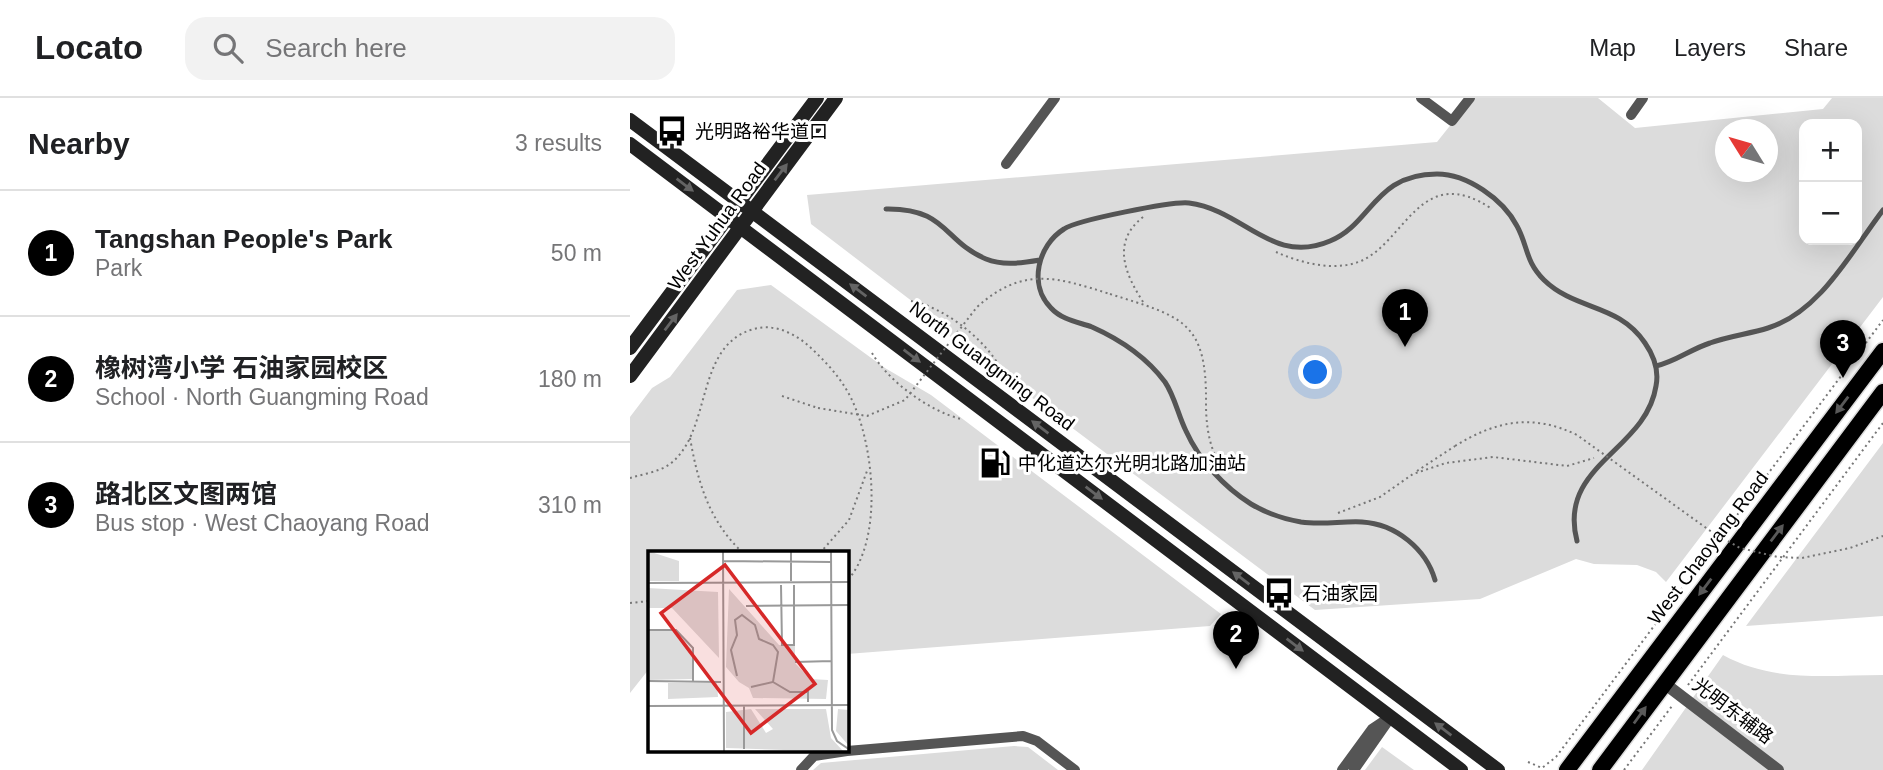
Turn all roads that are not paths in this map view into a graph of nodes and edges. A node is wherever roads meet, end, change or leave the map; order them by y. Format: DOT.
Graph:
graph roads {
  1 [pos="817,98"];
  2 [pos="836,98"];
  3 [pos="1055,98"];
  4 [pos="1421,98"];
  5 [pos="1470,98"];
  6 [pos="1643,98"];
  7 [pos="1631,115"];
  8 [pos="630,120"];
  9 [pos="630,144"];
  10 [pos="1006,164"];
  11 [pos="739,202"];
  12 [pos="886,209"];
  13 [pos="1883,210"];
  14 [pos="752,211"];
  15 [pos="727,217"];
  16 [pos="740,227"];
  17 [pos="1040,260"];
  18 [pos="630,348"];
  19 [pos="1883,351"];
  20 [pos="1656,366"];
  21 [pos="630,376"];
  22 [pos="1883,392"];
  23 [pos="1577,541"];
  24 [pos="1435,580"];
  25 [pos="1664,683"];
  26 [pos="1390,717"];
  27 [pos="849,751"];
  28 [pos="839,752"];
  29 [pos="801,770"];
  30 [pos="1075,770"];
  31 [pos="1342,770"];
  32 [pos="1354,770"];
  33 [pos="1461,770"];
  34 [pos="1497,770"];
  35 [pos="1567,770"];
  36 [pos="1600,770"];
  37 [pos="1778,770"];
  1 -- 11 [label="main road, West Yuhua Road"];
  14 -- 2 [label="main road, West Yuhua Road, one-way"];
  3 -- 10 [label="street"];
  4 -- 5 [label="street"];
  6 -- 7 [label="street"];
  8 -- 11 [label="main road, North Guangming Road"];
  9 -- 15 [label="main road, one-way"];
  11 -- 14 [label="main road, North Guangming Road"];
  11 -- 15 [label="main road, West Yuhua Road"];
  12 -- 17 [label="lane"];
  13 -- 20 [label="lane"];
  14 -- 16 [label="main road, West Yuhua Road"];
  34 -- 14 [label="main road, North Guangming Road, one-way"];
  15 -- 16 [label="main road"];
  15 -- 18 [label="main road, West Yuhua Road"];
  21 -- 16 [label="main road, West Yuhua Road, one-way"];
  16 -- 26 [label="main road, one-way"];
  17 -- 20 [label="lane"];
  17 -- 24 [label="lane"];
  19 -- 35 [label="main road, West Chaoyang Road, one-way"];
  20 -- 23 [label="lane"];
  25 -- 22 [label="main road, one-way"];
  36 -- 25 [label="main road, one-way"];
  25 -- 37 [label="street, 光明东辅路"];
  26 -- 31 [label="street"];
  26 -- 32 [label="street"];
  26 -- 33 [label="main road"];
  27 -- 30 [label="street"];
  28 -- 29 [label="street"];
}
